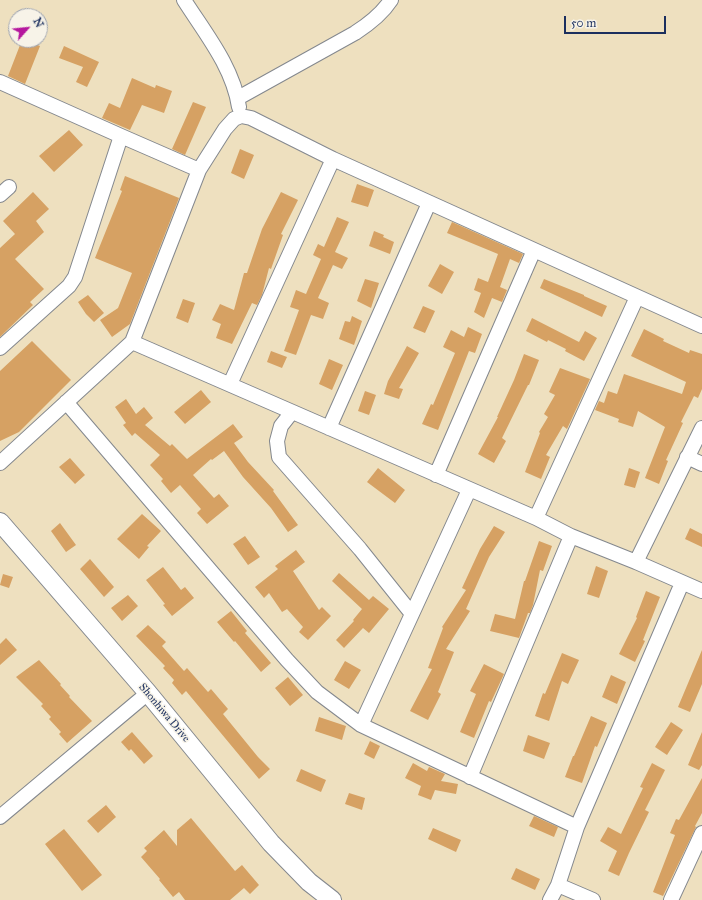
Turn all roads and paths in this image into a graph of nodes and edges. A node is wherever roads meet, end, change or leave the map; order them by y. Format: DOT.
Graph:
graph roads {
  1 [pos="184,0"];
  2 [pos="391,0"];
  3 [pos="0,82"];
  4 [pos="238,98"];
  5 [pos="241,116"];
  6 [pos="121,136"];
  7 [pos="333,159"];
  8 [pos="199,170"];
  9 [pos="429,202"];
  10 [pos="534,250"];
  11 [pos="636,297"];
  12 [pos="702,326"];
  13 [pos="132,342"];
  14 [pos="0,348"];
  15 [pos="230,384"];
  16 [pos="66,402"];
  17 [pos="292,412"];
  18 [pos="329,428"];
  19 [pos="702,428"];
  20 [pos="687,457"];
  21 [pos="0,463"];
  22 [pos="702,464"];
  23 [pos="436,474"];
  24 [pos="469,490"];
  25 [pos="536,518"];
  26 [pos="0,522"];
  27 [pos="571,536"];
  28 [pos="636,562"];
  29 [pos="682,583"];
  30 [pos="702,591"];
  31 [pos="412,614"];
  32 [pos="148,694"];
  33 [pos="361,725"];
  34 [pos="470,777"];
  35 [pos="0,817"];
  36 [pos="577,827"];
  37 [pos="702,833"];
  38 [pos="558,885"];
  39 [pos="332,900"];
  40 [pos="550,900"];
  41 [pos="593,900"];
  42 [pos="671,900"];
  1 -- 4 [label="street"];
  2 -- 4 [label="street"];
  3 -- 6 [label="street"];
  4 -- 5 [label="street"];
  5 -- 7 [label="street"];
  5 -- 8 [label="street"];
  6 -- 8 [label="street"];
  6 -- 14 [label="street"];
  7 -- 9 [label="street"];
  7 -- 15 [label="street"];
  8 -- 13 [label="street"];
  9 -- 10 [label="street"];
  9 -- 18 [label="street"];
  10 -- 11 [label="street"];
  10 -- 23 [label="street"];
  11 -- 12 [label="street"];
  11 -- 25 [label="street"];
  13 -- 15 [label="street"];
  13 -- 16 [label="street"];
  15 -- 17 [label="street"];
  16 -- 21 [label="street"];
  16 -- 33 [label="street"];
  17 -- 18 [label="street"];
  17 -- 31 [label="street"];
  18 -- 23 [label="street"];
  19 -- 20 [label="street"];
  20 -- 22 [label="street"];
  20 -- 28 [label="street"];
  23 -- 24 [label="street"];
  24 -- 25 [label="street"];
  24 -- 31 [label="street"];
  25 -- 27 [label="street"];
  26 -- 32 [label="street, Shonhiwa Drive"];
  27 -- 28 [label="street"];
  27 -- 34 [label="street"];
  28 -- 29 [label="street"];
  29 -- 30 [label="street"];
  29 -- 36 [label="street"];
  31 -- 33 [label="street"];
  32 -- 35 [label="street"];
  32 -- 39 [label="street, Shonhiwa Drive"];
  33 -- 34 [label="street"];
  34 -- 36 [label="street"];
  36 -- 38 [label="street"];
  37 -- 42 [label="street"];
  38 -- 40 [label="street"];
  38 -- 41 [label="street"];
}
